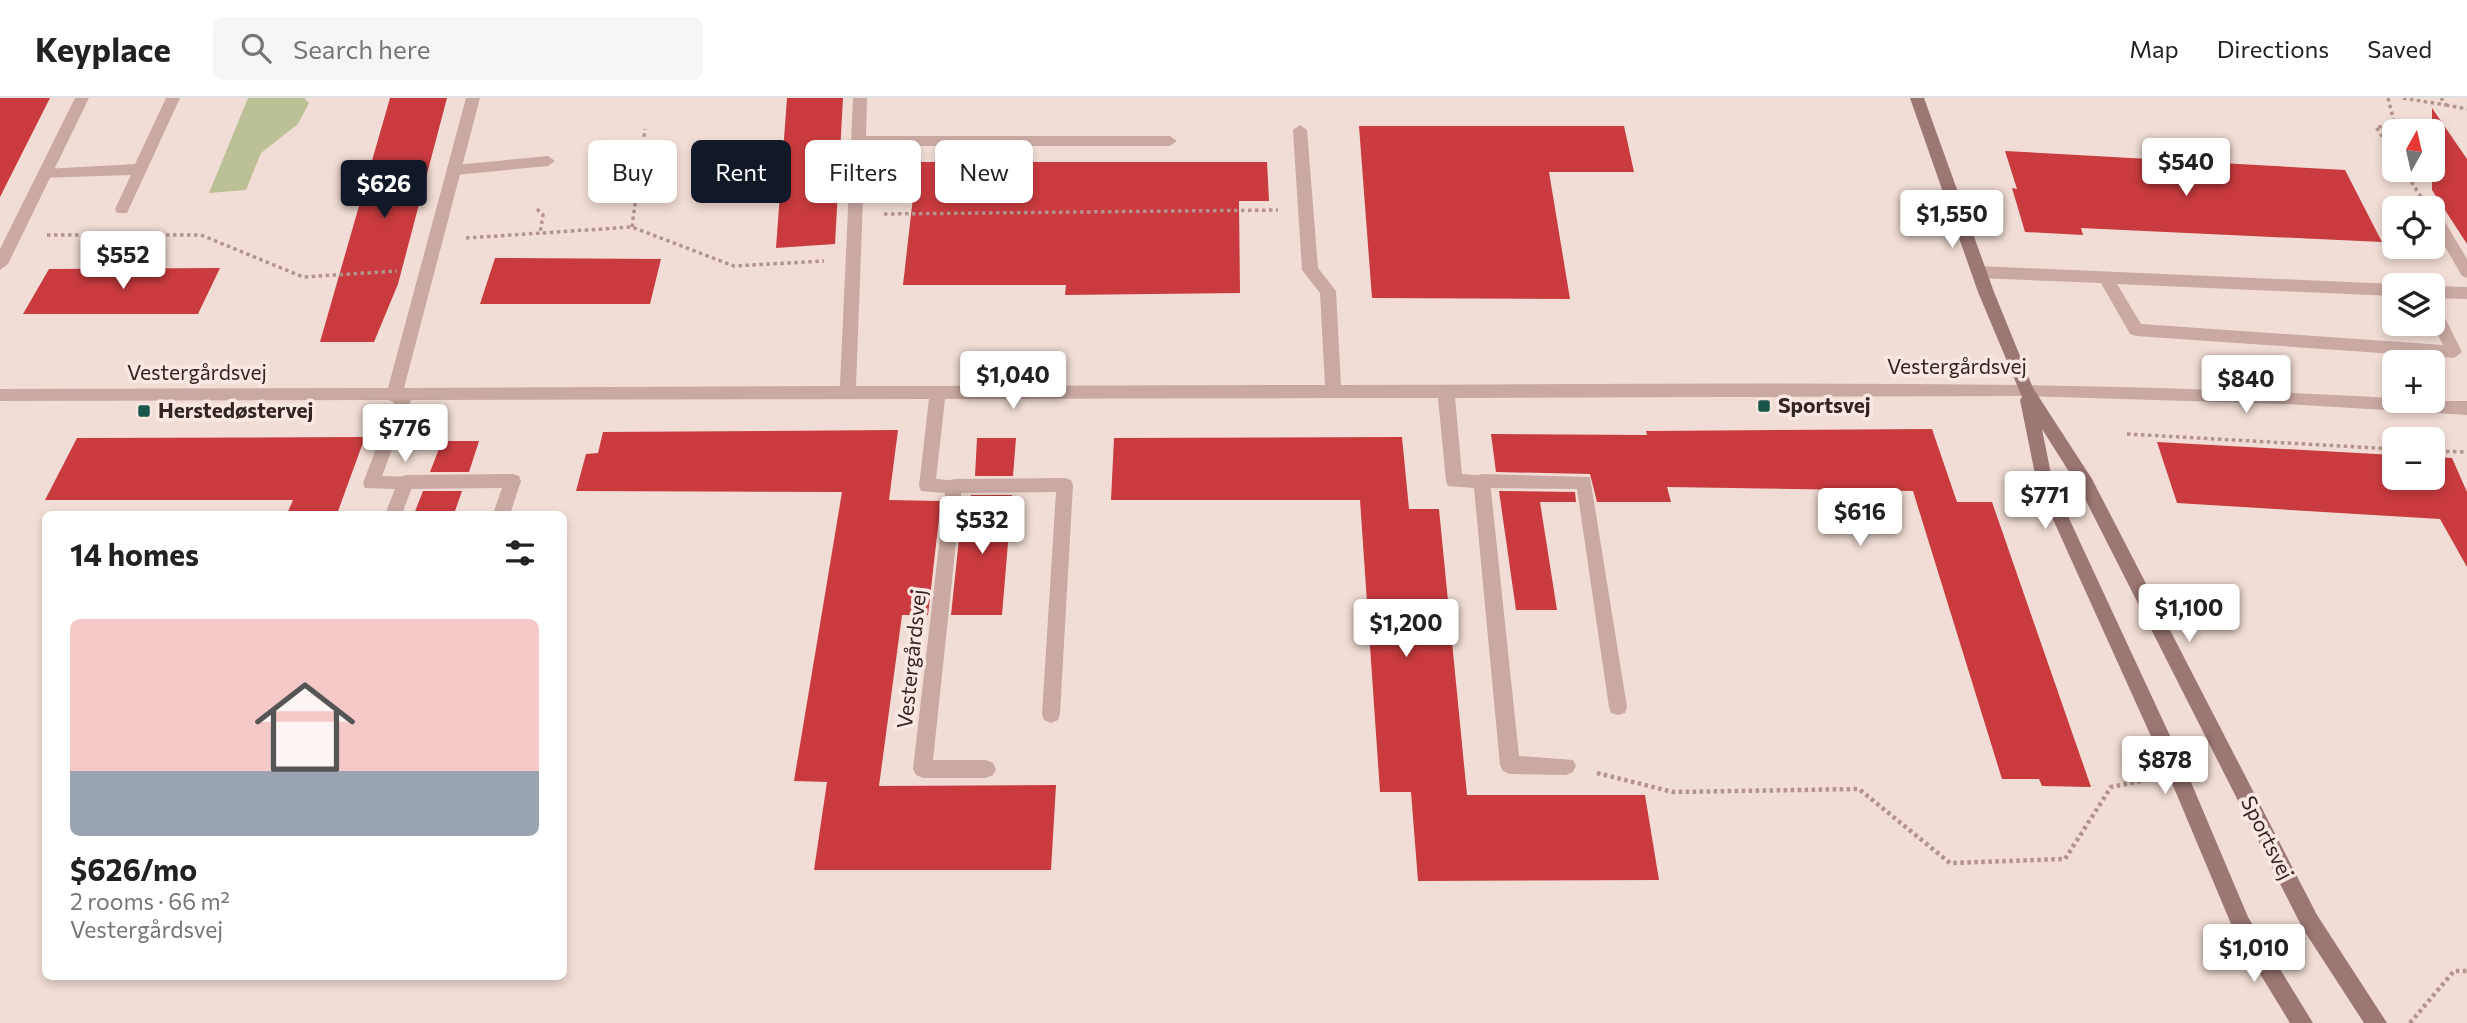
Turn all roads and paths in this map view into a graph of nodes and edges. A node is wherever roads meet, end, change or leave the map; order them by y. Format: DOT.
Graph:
graph roads {
  1 [pos="82,98"];
  2 [pos="173,98"];
  3 [pos="473,98"];
  4 [pos="860,98"];
  5 [pos="1917,98"];
  6 [pos="2388,98"];
  7 [pos="2403,98"];
  8 [pos="2441,98"];
  9 [pos="2446,105"];
  10 [pos="2467,108"];
  11 [pos="2393,119"];
  12 [pos="645,130"];
  13 [pos="1300,130"];
  14 [pos="859,140"];
  15 [pos="921,141"];
  16 [pos="1170,141"];
  17 [pos="548,161"];
  18 [pos="139,169"];
  19 [pos="455,170"];
  20 [pos="45,174"];
  21 [pos="856,203"];
  22 [pos="122,209"];
  23 [pos="537,209"];
  24 [pos="1306,210"];
  25 [pos="855,214"];
  26 [pos="632,227"];
  27 [pos="540,233"];
  28 [pos="15,235"];
  29 [pos="2445,235"];
  30 [pos="437,240"];
  31 [pos="853,259"];
  32 [pos="0,264"];
  33 [pos="430,269"];
  34 [pos="1979,272"];
  35 [pos="2467,272"];
  36 [pos="2105,277"];
  37 [pos="2382,289"];
  38 [pos="2445,292"];
  39 [pos="2467,293"];
  40 [pos="2445,333"];
  41 [pos="2026,390"];
  42 [pos="1446,391"];
  43 [pos="848,392"];
  44 [pos="1333,392"];
  45 [pos="938,393"];
  46 [pos="0,395"];
  47 [pos="399,396"];
  48 [pos="2465,412"];
  49 [pos="2127,434"];
  50 [pos="2382,448"];
  51 [pos="2445,452"];
  52 [pos="2467,453"];
  53 [pos="1482,481"];
  54 [pos="406,482"];
  55 [pos="954,486"];
  56 [pos="395,511"];
  57 [pos="503,511"];
  58 [pos="1618,708"];
  59 [pos="1051,714"];
  60 [pos="1566,766"];
  61 [pos="986,769"];
  62 [pos="2178,774"];
  63 [pos="2467,971"];
  64 [pos="2302,1023"];
  65 [pos="2376,1023"];
  66 [pos="2410,1023"];
  1 -- 20 [label="street"];
  2 -- 18 [label="street"];
  3 -- 19 [label="street"];
  4 -- 14 [label="street"];
  5 -- 34 [label="street, Sportsvej"];
  6 -- 11 [label="path"];
  7 -- 9 [label="path"];
  8 -- 9 [label="path"];
  9 -- 10 [label="path"];
  12 -- 26 [label="path"];
  13 -- 24 [label="street"];
  15 -- 16 [label="street"];
  17 -- 19 [label="street"];
  18 -- 20 [label="street"];
  18 -- 22 [label="street"];
  19 -- 30 [label="street"];
  20 -- 28 [label="street"];
  21 -- 25 [label="street"];
  23 -- 27 [label="path"];
  24 -- 25 [label="path"];
  24 -- 44 [label="street"];
  25 -- 31 [label="street"];
  26 -- 27 [label="path"];
  26 -- 31 [label="path"];
  27 -- 30 [label="path"];
  28 -- 32 [label="street"];
  28 -- 33 [label="path"];
  29 -- 35 [label="street"];
  30 -- 33 [label="street"];
  31 -- 43 [label="street"];
  33 -- 47 [label="street"];
  34 -- 36 [label="street"];
  34 -- 41 [label="street, Sportsvej"];
  36 -- 37 [label="street"];
  36 -- 40 [label="street"];
  38 -- 39 [label="street"];
  41 -- 42 [label="street, Vestergårdsvej"];
  41 -- 48 [label="street, Vestergårdsvej"];
  41 -- 62 [label="street, Sportsvej"];
  41 -- 65 [label="street, Sportsvej"];
  42 -- 44 [label="street, Vestergårdsvej"];
  42 -- 53 [label="street"];
  43 -- 45 [label="street, Vestergårdsvej"];
  43 -- 47 [label="street, Vestergårdsvej"];
  44 -- 45 [label="street, Vestergårdsvej"];
  45 -- 55 [label="street"];
  46 -- 47 [label="street, Vestergårdsvej"];
  47 -- 54 [label="street"];
  49 -- 50 [label="path"];
  51 -- 52 [label="path"];
  53 -- 58 [label="street"];
  53 -- 60 [label="street"];
  54 -- 56 [label="street"];
  54 -- 57 [label="street"];
  55 -- 59 [label="street"];
  55 -- 61 [label="street, Vestergårdsvej"];
  60 -- 62 [label="path"];
  62 -- 64 [label="street, Sportsvej"];
  63 -- 66 [label="path"];
}
